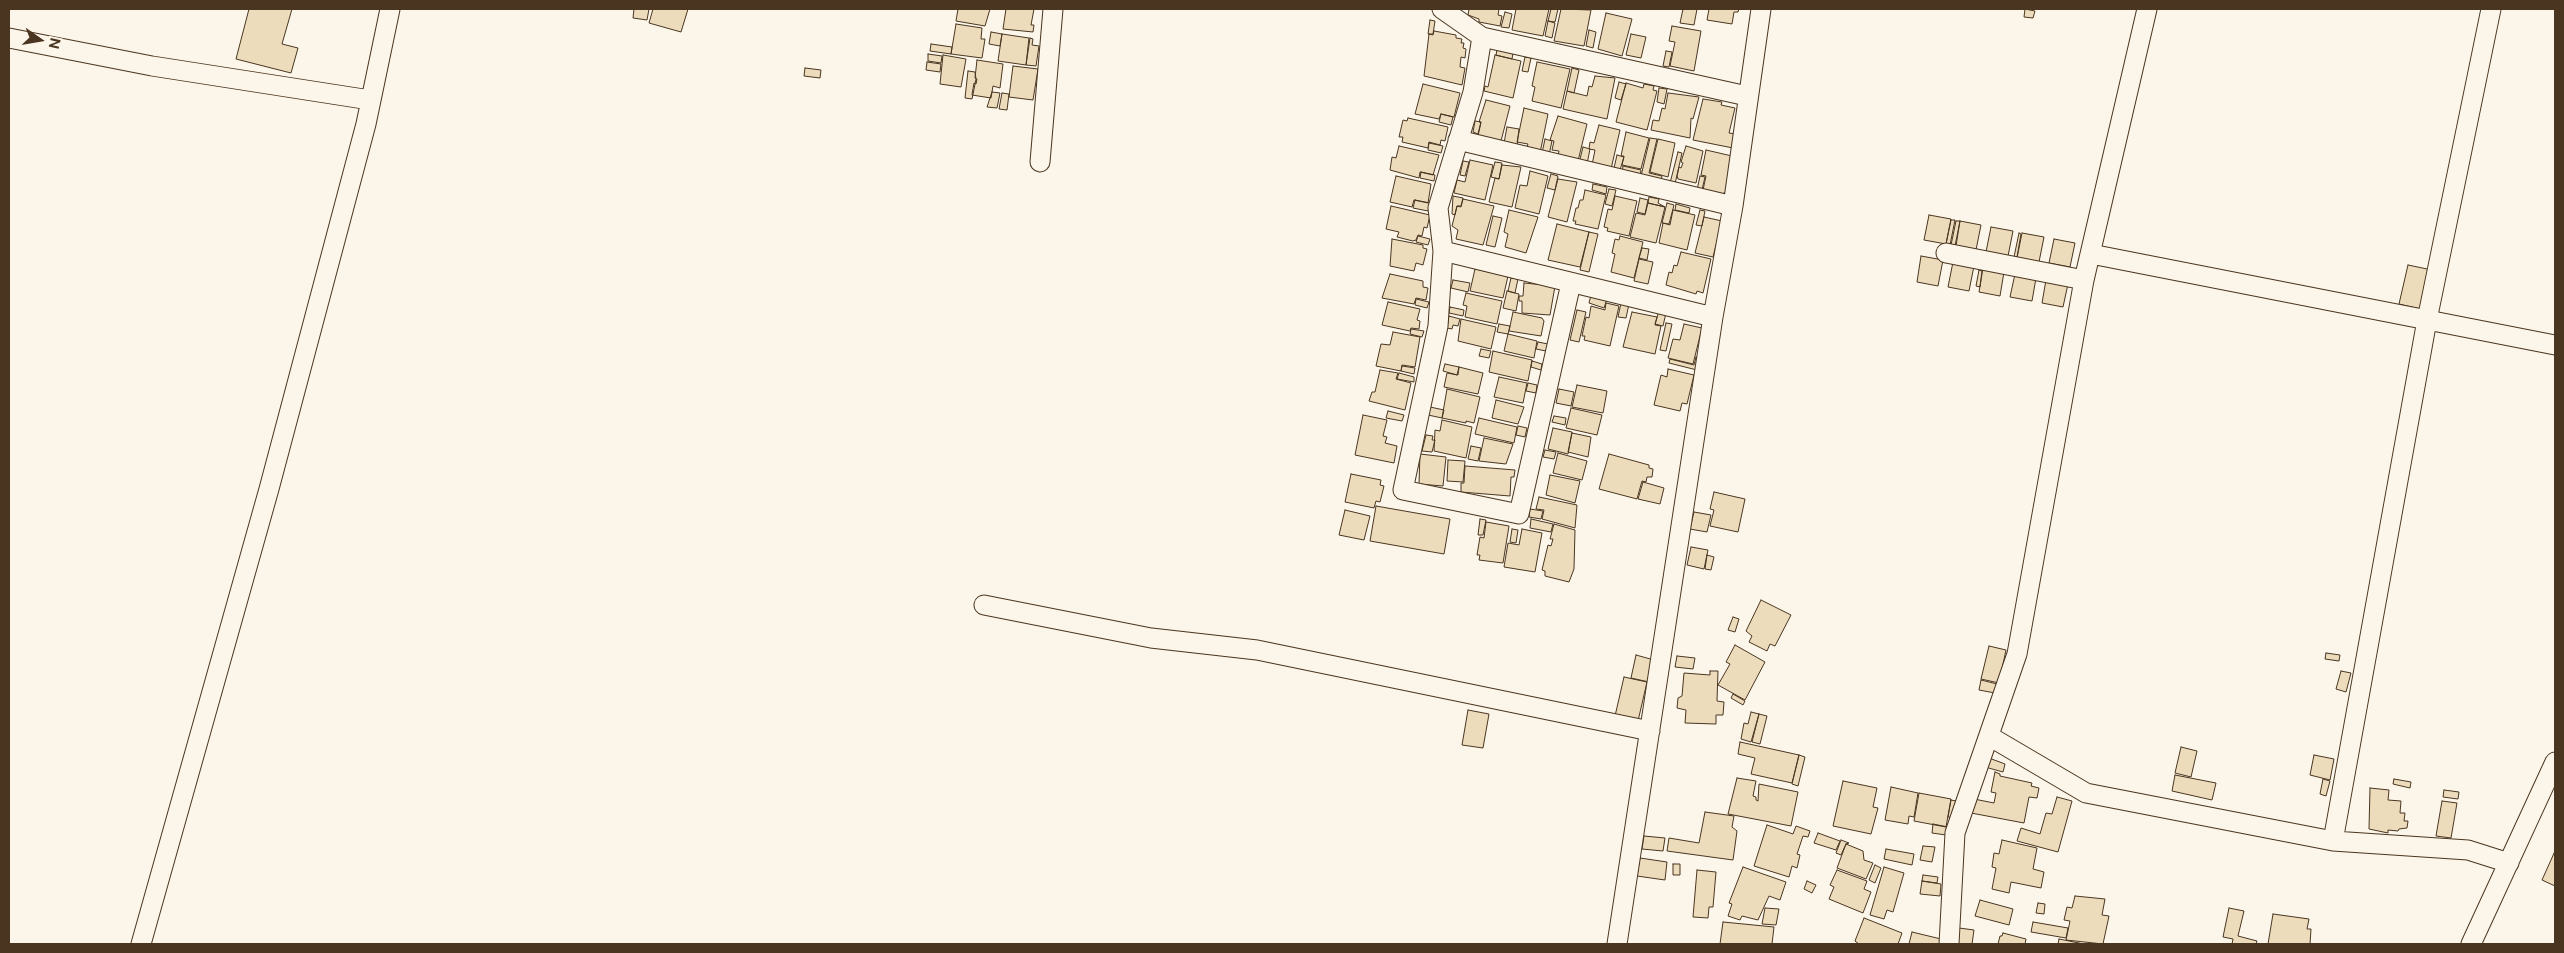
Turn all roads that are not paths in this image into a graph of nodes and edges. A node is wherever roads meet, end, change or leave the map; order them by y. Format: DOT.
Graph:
graph roads {
  1 [pos="390,9"];
  2 [pos="1054,9"];
  3 [pos="1442,9"];
  4 [pos="1760,9"];
  5 [pos="2147,9"];
  6 [pos="2491,9"];
  7 [pos="1482,37"];
  8 [pos="9,38"];
  9 [pos="1747,96"];
  10 [pos="370,100"];
  11 [pos="1458,140"];
  12 [pos="1040,162"];
  13 [pos="1733,206"];
  14 [pos="1443,251"];
  15 [pos="1946,253"];
  16 [pos="2091,254"];
  17 [pos="2084,280"];
  18 [pos="1571,283"];
  19 [pos="1713,317"];
  20 [pos="2427,320"];
  21 [pos="2555,345"];
  22 [pos="984,605"];
  23 [pos="1650,731"];
  24 [pos="1989,736"];
  25 [pos="2555,762"];
  26 [pos="2333,841"];
  27 [pos="2509,863"];
  28 [pos="141,944"];
  29 [pos="1617,944"];
  30 [pos="1949,944"];
  31 [pos="2471,944"];
  1 -- 10 [label="street"];
  2 -- 12 [label="street"];
  3 -- 7 [label="street"];
  4 -- 9 [label="street"];
  5 -- 16 [label="street"];
  6 -- 20 [label="street"];
  7 -- 9 [label="street"];
  7 -- 11 [label="street"];
  8 -- 10 [label="street"];
  9 -- 13 [label="street"];
  10 -- 28 [label="street"];
  11 -- 13 [label="street"];
  11 -- 14 [label="street"];
  13 -- 19 [label="street"];
  14 -- 18 [label="street"];
  14 -- 18 [label="street"];
  15 -- 17 [label="street"];
  16 -- 17 [label="street"];
  16 -- 20 [label="street"];
  17 -- 24 [label="street"];
  18 -- 19 [label="street"];
  19 -- 23 [label="street"];
  20 -- 21 [label="street"];
  20 -- 26 [label="street"];
  22 -- 23 [label="street"];
  23 -- 29 [label="street"];
  24 -- 26 [label="street"];
  24 -- 30 [label="street"];
  25 -- 27 [label="street"];
  26 -- 27 [label="street"];
  27 -- 31 [label="street"];
}
